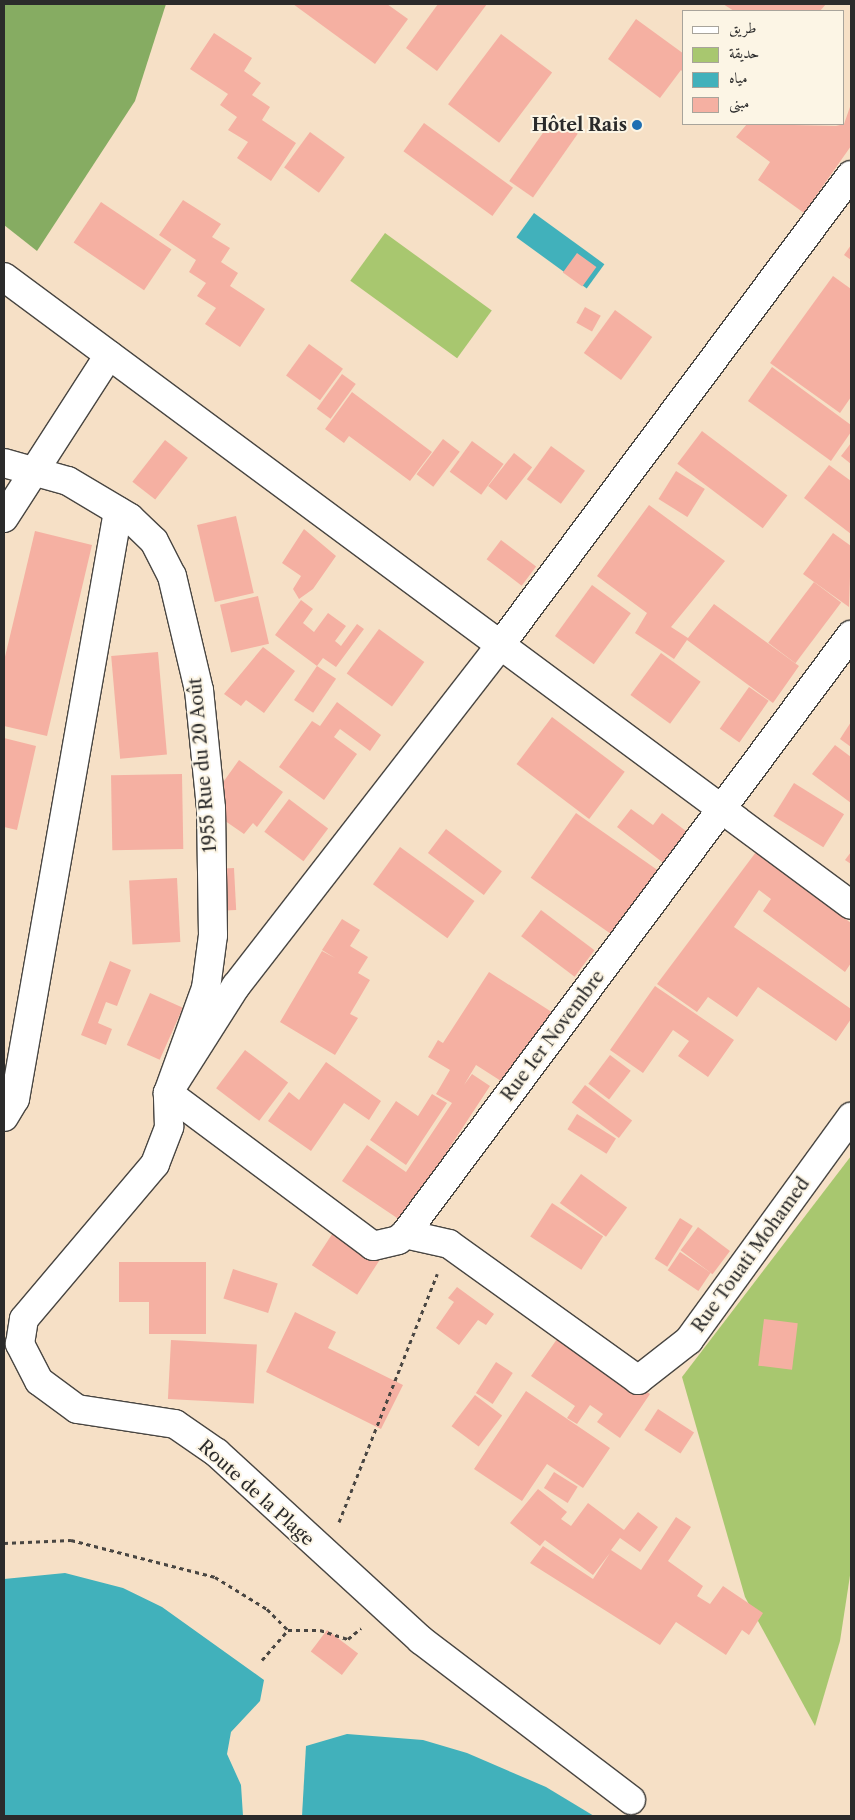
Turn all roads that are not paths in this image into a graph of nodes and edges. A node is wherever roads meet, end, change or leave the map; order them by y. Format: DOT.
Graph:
graph roads {
  1 [pos="850,180"];
  2 [pos="4,277"];
  3 [pos="109,355"];
  4 [pos="4,463"];
  5 [pos="34,468"];
  6 [pos="118,511"];
  7 [pos="4,518"];
  8 [pos="851,635"];
  9 [pos="501,644"];
  10 [pos="722,810"];
  11 [pos="851,904"];
  12 [pos="168,1094"];
  13 [pos="4,1117"];
  14 [pos="851,1117"];
  15 [pos="404,1234"];
  16 [pos="630,1800"];
  1 -- 9 [label="street"];
  2 -- 3 [label="street"];
  3 -- 5 [label="street"];
  3 -- 9 [label="street"];
  4 -- 5 [label="street, 1955 Rue du 20 Août"];
  5 -- 6 [label="street, 1955 Rue du 20 Août"];
  5 -- 7 [label="street"];
  6 -- 12 [label="street, 1955 Rue du 20 Août"];
  6 -- 13 [label="street"];
  8 -- 10 [label="street, Rue 1er Novembre"];
  9 -- 10 [label="street"];
  9 -- 12 [label="street"];
  10 -- 11 [label="street"];
  10 -- 15 [label="street, Rue 1er Novembre"];
  12 -- 15 [label="street, Rue 1er Novembre"];
  12 -- 16 [label="street, Route de la Plage"];
  14 -- 15 [label="street, Rue Touati Mohamed"];
}
